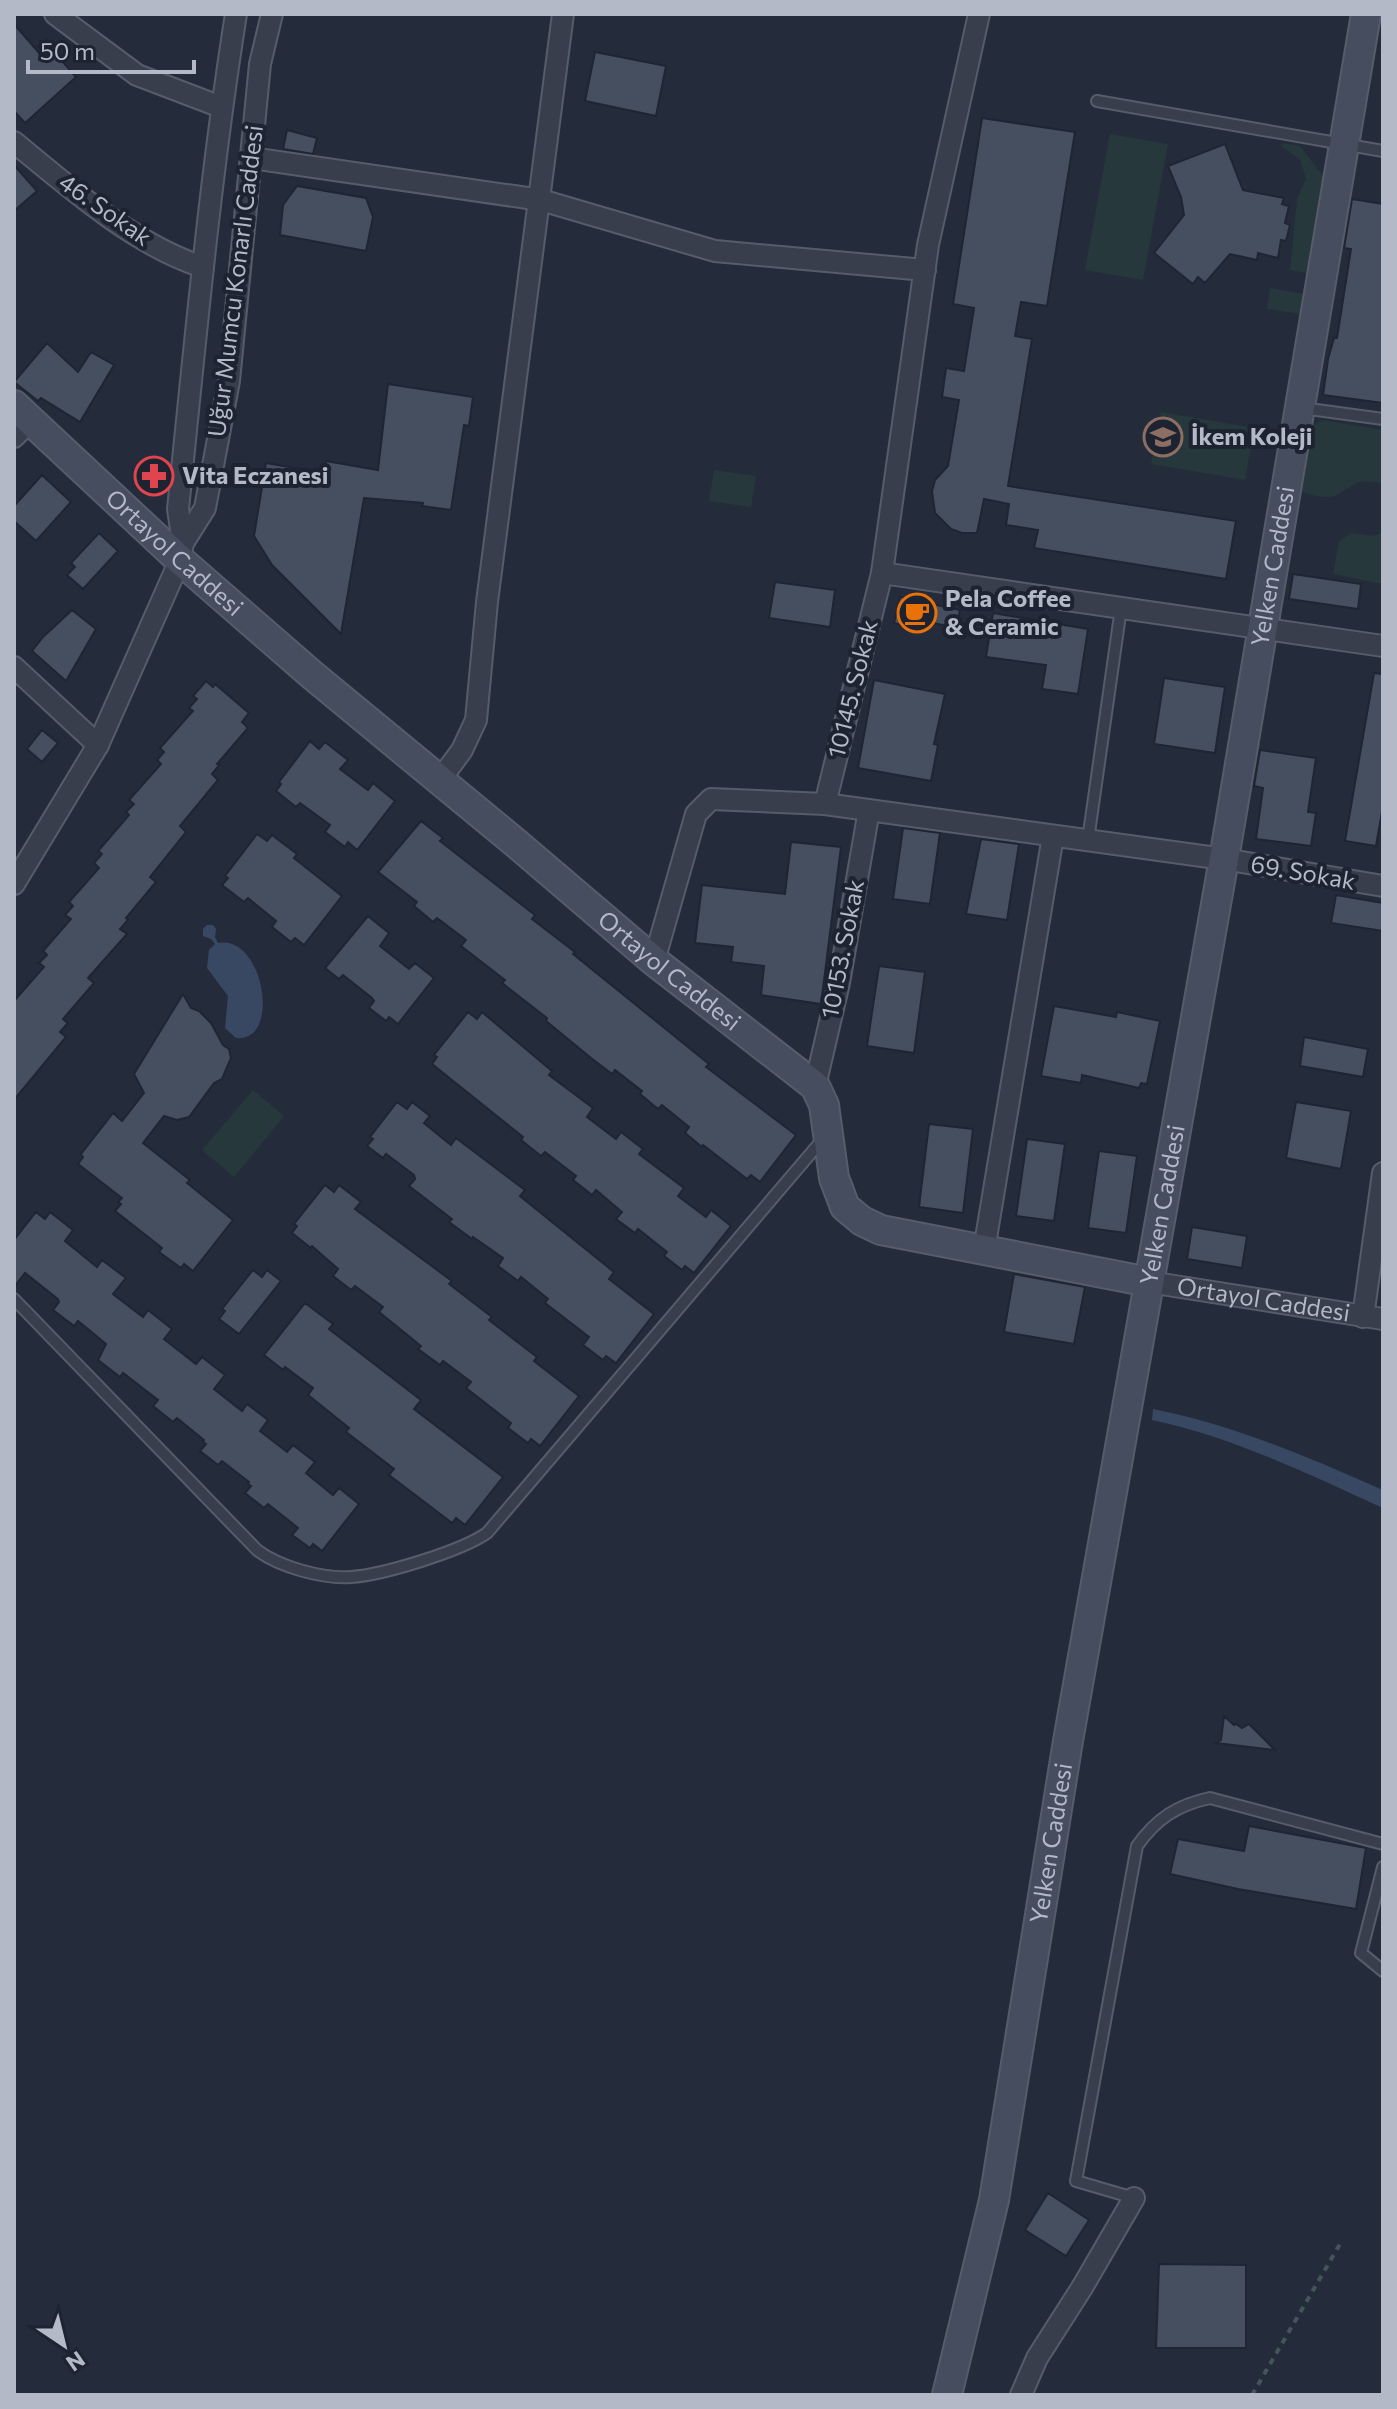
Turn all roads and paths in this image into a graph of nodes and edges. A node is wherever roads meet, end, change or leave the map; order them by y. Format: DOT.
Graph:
graph roads {
  1 [pos="55,14"];
  2 [pos="236,14"];
  3 [pos="272,14"];
  4 [pos="563,14"];
  5 [pos="979,14"];
  6 [pos="1366,14"];
  7 [pos="1097,101"];
  8 [pos="221,107"];
  9 [pos="14,142"];
  10 [pos="1346,144"];
  11 [pos="1383,151"];
  12 [pos="251,158"];
  13 [pos="541,200"];
  14 [pos="203,267"];
  15 [pos="925,270"];
  16 [pos="1300,407"];
  17 [pos="1383,419"];
  18 [pos="19,421"];
  19 [pos="182,551"];
  20 [pos="882,573"];
  21 [pos="1121,608"];
  22 [pos="1262,628"];
  23 [pos="1383,646"];
  24 [pos="14,667"];
  25 [pos="98,745"];
  26 [pos="440,780"];
  27 [pos="825,804"];
  28 [pos="869,810"];
  29 [pos="1053,836"];
  30 [pos="1088,840"];
  31 [pos="1224,859"];
  32 [pos="14,884"];
  33 [pos="1383,886"];
  34 [pos="654,961"];
  35 [pos="815,1086"];
  36 [pos="830,1132"];
  37 [pos="1383,1173"];
  38 [pos="984,1250"];
  39 [pos="1149,1282"];
  40 [pos="14,1299"];
  41 [pos="1373,1318"];
  42 [pos="1383,1844"];
  43 [pos="1383,1867"];
  44 [pos="1383,1971"];
  45 [pos="1134,2198"];
  46 [pos="1340,2244"];
  47 [pos="947,2395"];
  48 [pos="1021,2395"];
  49 [pos="1252,2395"];
  1 -- 8 [label="street"];
  2 -- 8 [label="street, Uğur Mumcu Konarlı Caddesi"];
  3 -- 12 [label="street, Uğur Mumcu Konarlı Caddesi"];
  4 -- 13 [label="street"];
  5 -- 15 [label="street, 10145. Sokak"];
  6 -- 10 [label="street, Yelken Caddesi"];
  7 -- 10 [label="lane"];
  8 -- 14 [label="street, Uğur Mumcu Konarlı Caddesi"];
  9 -- 14 [label="street, 46. Sokak"];
  10 -- 11 [label="lane"];
  10 -- 16 [label="street, Yelken Caddesi"];
  12 -- 13 [label="street"];
  12 -- 19 [label="street, Uğur Mumcu Konarlı Caddesi"];
  13 -- 15 [label="street"];
  13 -- 26 [label="street"];
  14 -- 19 [label="street, Uğur Mumcu Konarlı Caddesi"];
  15 -- 20 [label="street, 10145. Sokak"];
  16 -- 17 [label="lane"];
  16 -- 22 [label="street, Yelken Caddesi"];
  18 -- 19 [label="street, Ortayol Caddesi"];
  19 -- 25 [label="street, Uğur Mumcu Konarlı Caddesi"];
  19 -- 26 [label="street, Ortayol Caddesi"];
  20 -- 21 [label="street"];
  20 -- 27 [label="street, 10145. Sokak"];
  21 -- 22 [label="street"];
  21 -- 30 [label="lane"];
  22 -- 23 [label="street"];
  22 -- 31 [label="street, Yelken Caddesi"];
  24 -- 25 [label="street"];
  25 -- 32 [label="street, Uğur Mumcu Konarlı Caddesi"];
  26 -- 34 [label="street, Ortayol Caddesi"];
  27 -- 28 [label="street, 69. Sokak"];
  27 -- 34 [label="street, 69. Sokak"];
  28 -- 29 [label="street, 69. Sokak"];
  28 -- 35 [label="street, 10153. Sokak"];
  29 -- 30 [label="street, 69. Sokak"];
  29 -- 38 [label="street"];
  30 -- 31 [label="street, 69. Sokak"];
  31 -- 33 [label="street, 69. Sokak"];
  31 -- 39 [label="street, Yelken Caddesi"];
  34 -- 35 [label="street, Ortayol Caddesi"];
  35 -- 36 [label="street, Ortayol Caddesi"];
  36 -- 38 [label="street, Ortayol Caddesi"];
  36 -- 40 [label="lane"];
  37 -- 41 [label="street"];
  38 -- 39 [label="street, Ortayol Caddesi"];
  39 -- 41 [label="street, Ortayol Caddesi"];
  39 -- 47 [label="street, Yelken Caddesi"];
  42 -- 45 [label="lane"];
  43 -- 44 [label="lane"];
  45 -- 48 [label="street"];
  46 -- 49 [label="path"];
}
